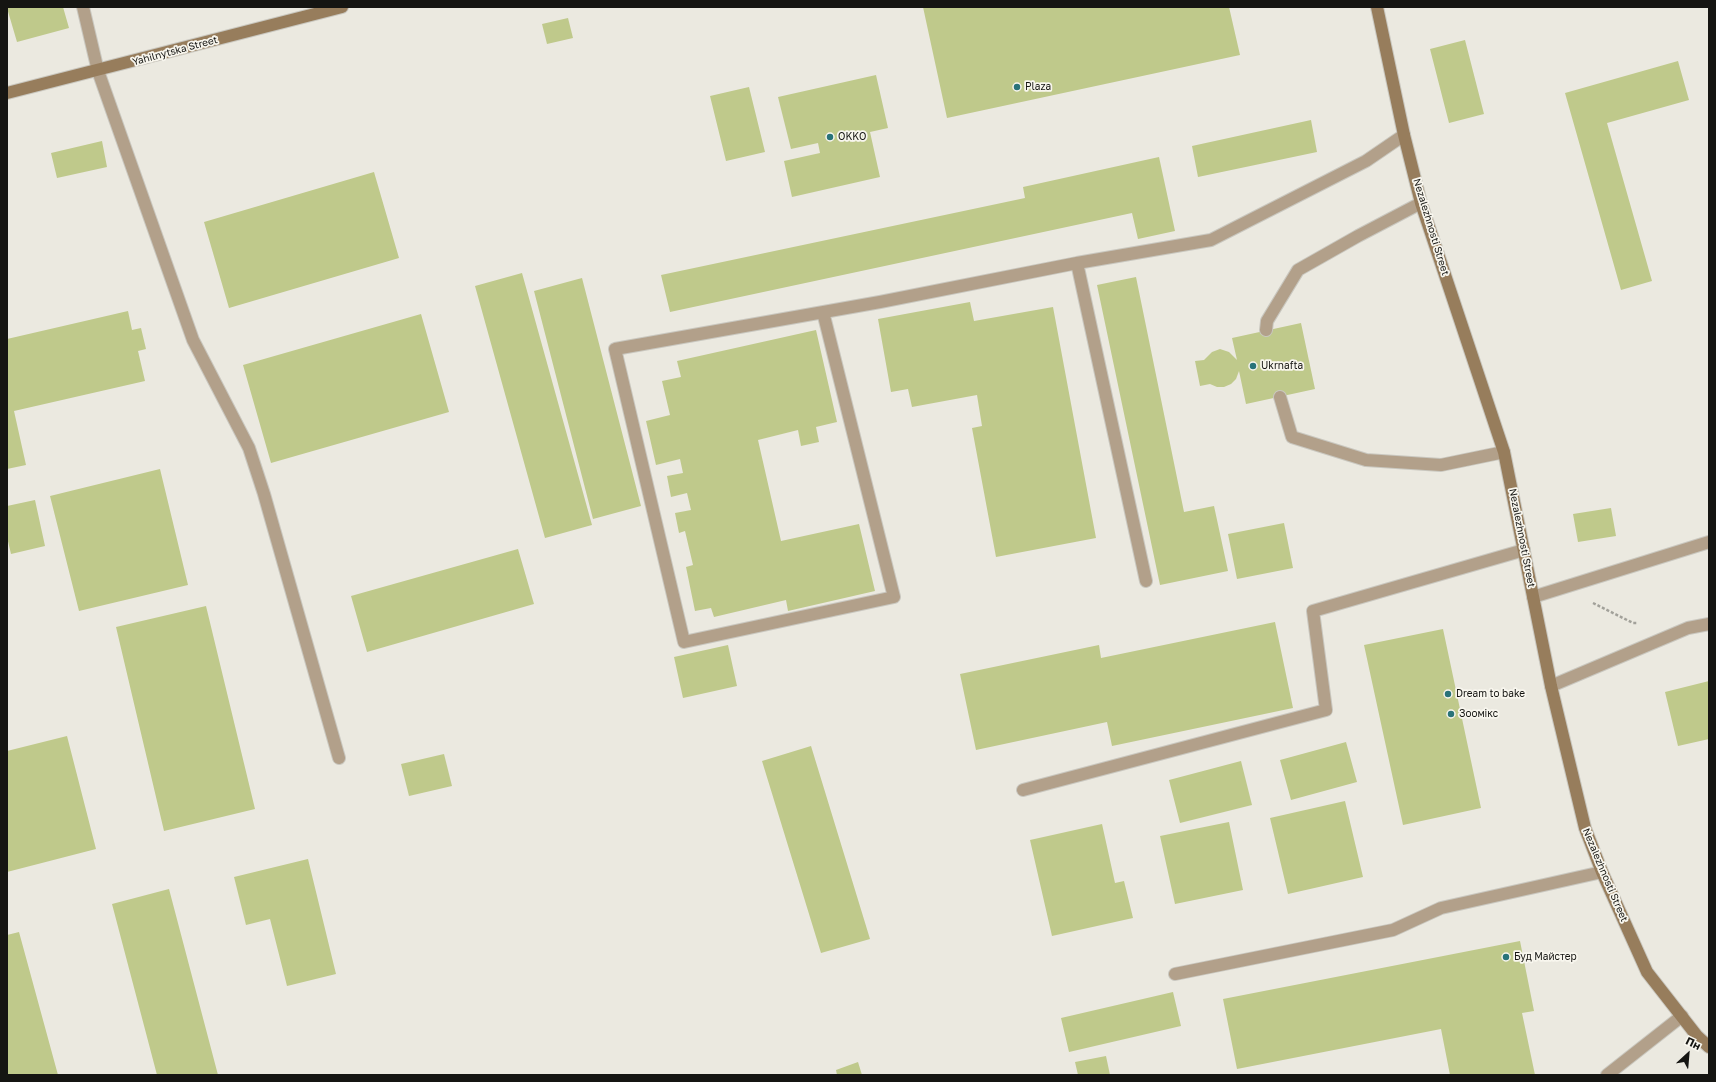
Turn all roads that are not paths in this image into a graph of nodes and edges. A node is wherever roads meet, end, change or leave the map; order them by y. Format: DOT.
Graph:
graph roads {
  1 [pos="83,7"];
  2 [pos="342,7"];
  3 [pos="1377,7"];
  4 [pos="98,71"];
  5 [pos="7,94"];
  6 [pos="1404,135"];
  7 [pos="1422,203"];
  8 [pos="1077,263"];
  9 [pos="823,312"];
  10 [pos="1266,330"];
  11 [pos="1280,397"];
  12 [pos="1504,452"];
  13 [pos="1709,542"];
  14 [pos="1524,550"];
  15 [pos="1146,581"];
  16 [pos="1533,597"];
  17 [pos="1709,624"];
  18 [pos="1551,686"];
  19 [pos="339,758"];
  20 [pos="1023,790"];
  21 [pos="1602,872"];
  22 [pos="1175,974"];
  23 [pos="1682,1016"];
  24 [pos="1709,1047"];
  25 [pos="1607,1075"];
  1 -- 4 [label="lane"];
  2 -- 4 [label="main road, Yahilnytska Street"];
  3 -- 6 [label="main road, Nezalezhnosti Street"];
  4 -- 5 [label="main road, Yahilnytska Street"];
  4 -- 19 [label="lane"];
  6 -- 7 [label="main road, Nezalezhnosti Street"];
  6 -- 8 [label="lane"];
  7 -- 10 [label="lane"];
  7 -- 12 [label="main road, Nezalezhnosti Street"];
  8 -- 9 [label="lane"];
  8 -- 15 [label="lane"];
  9 -- 9 [label="lane"];
  11 -- 12 [label="lane"];
  12 -- 14 [label="main road, Nezalezhnosti Street"];
  13 -- 16 [label="lane"];
  14 -- 16 [label="main road, Nezalezhnosti Street"];
  14 -- 20 [label="lane"];
  16 -- 18 [label="main road, Nezalezhnosti Street"];
  17 -- 18 [label="lane"];
  18 -- 21 [label="main road, Nezalezhnosti Street"];
  21 -- 22 [label="lane"];
  21 -- 23 [label="main road, Nezalezhnosti Street"];
  23 -- 24 [label="main road, Nezalezhnosti Street"];
  23 -- 25 [label="lane"];
}
